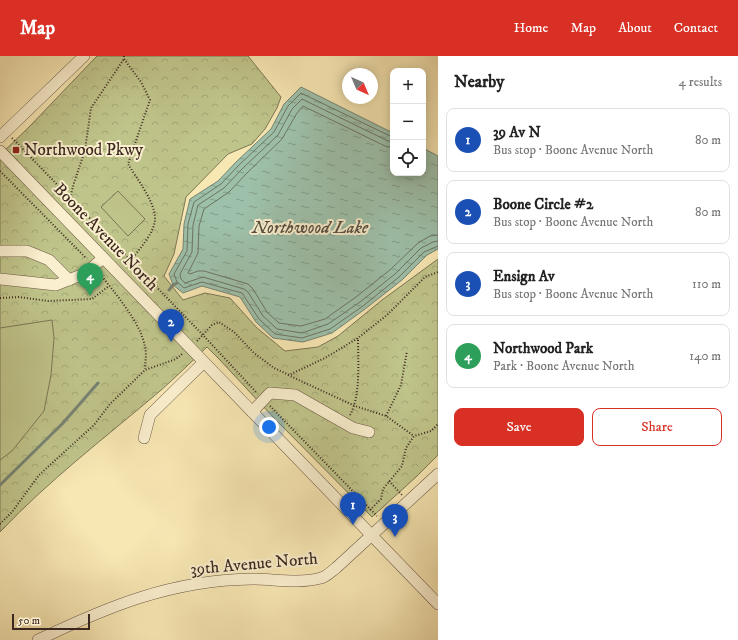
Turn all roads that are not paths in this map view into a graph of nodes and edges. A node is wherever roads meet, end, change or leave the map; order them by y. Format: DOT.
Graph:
graph roads {
  1 [pos="84,56"];
  2 [pos="3,134"];
  3 [pos="0,151"];
  4 [pos="0,251"];
  5 [pos="103,258"];
  6 [pos="0,279"];
  7 [pos="70,280"];
  8 [pos="204,362"];
  9 [pos="252,412"];
  10 [pos="369,432"];
  11 [pos="144,438"];
  12 [pos="438,474"];
  13 [pos="372,535"];
  14 [pos="438,604"];
  15 [pos="38,640"];
  1 -- 2 [label="street"];
  3 -- 5 [label="street, Boone Avenue North"];
  4 -- 7 [label="street"];
  5 -- 7 [label="street"];
  5 -- 8 [label="street, Boone Avenue North"];
  6 -- 7 [label="street"];
  8 -- 9 [label="street, Boone Avenue North"];
  8 -- 11 [label="street"];
  9 -- 10 [label="street"];
  9 -- 13 [label="street, Boone Avenue North"];
  12 -- 13 [label="street, 39th Avenue North"];
  13 -- 14 [label="street, Boone Avenue North"];
  13 -- 15 [label="street, 39th Avenue North"];
}
